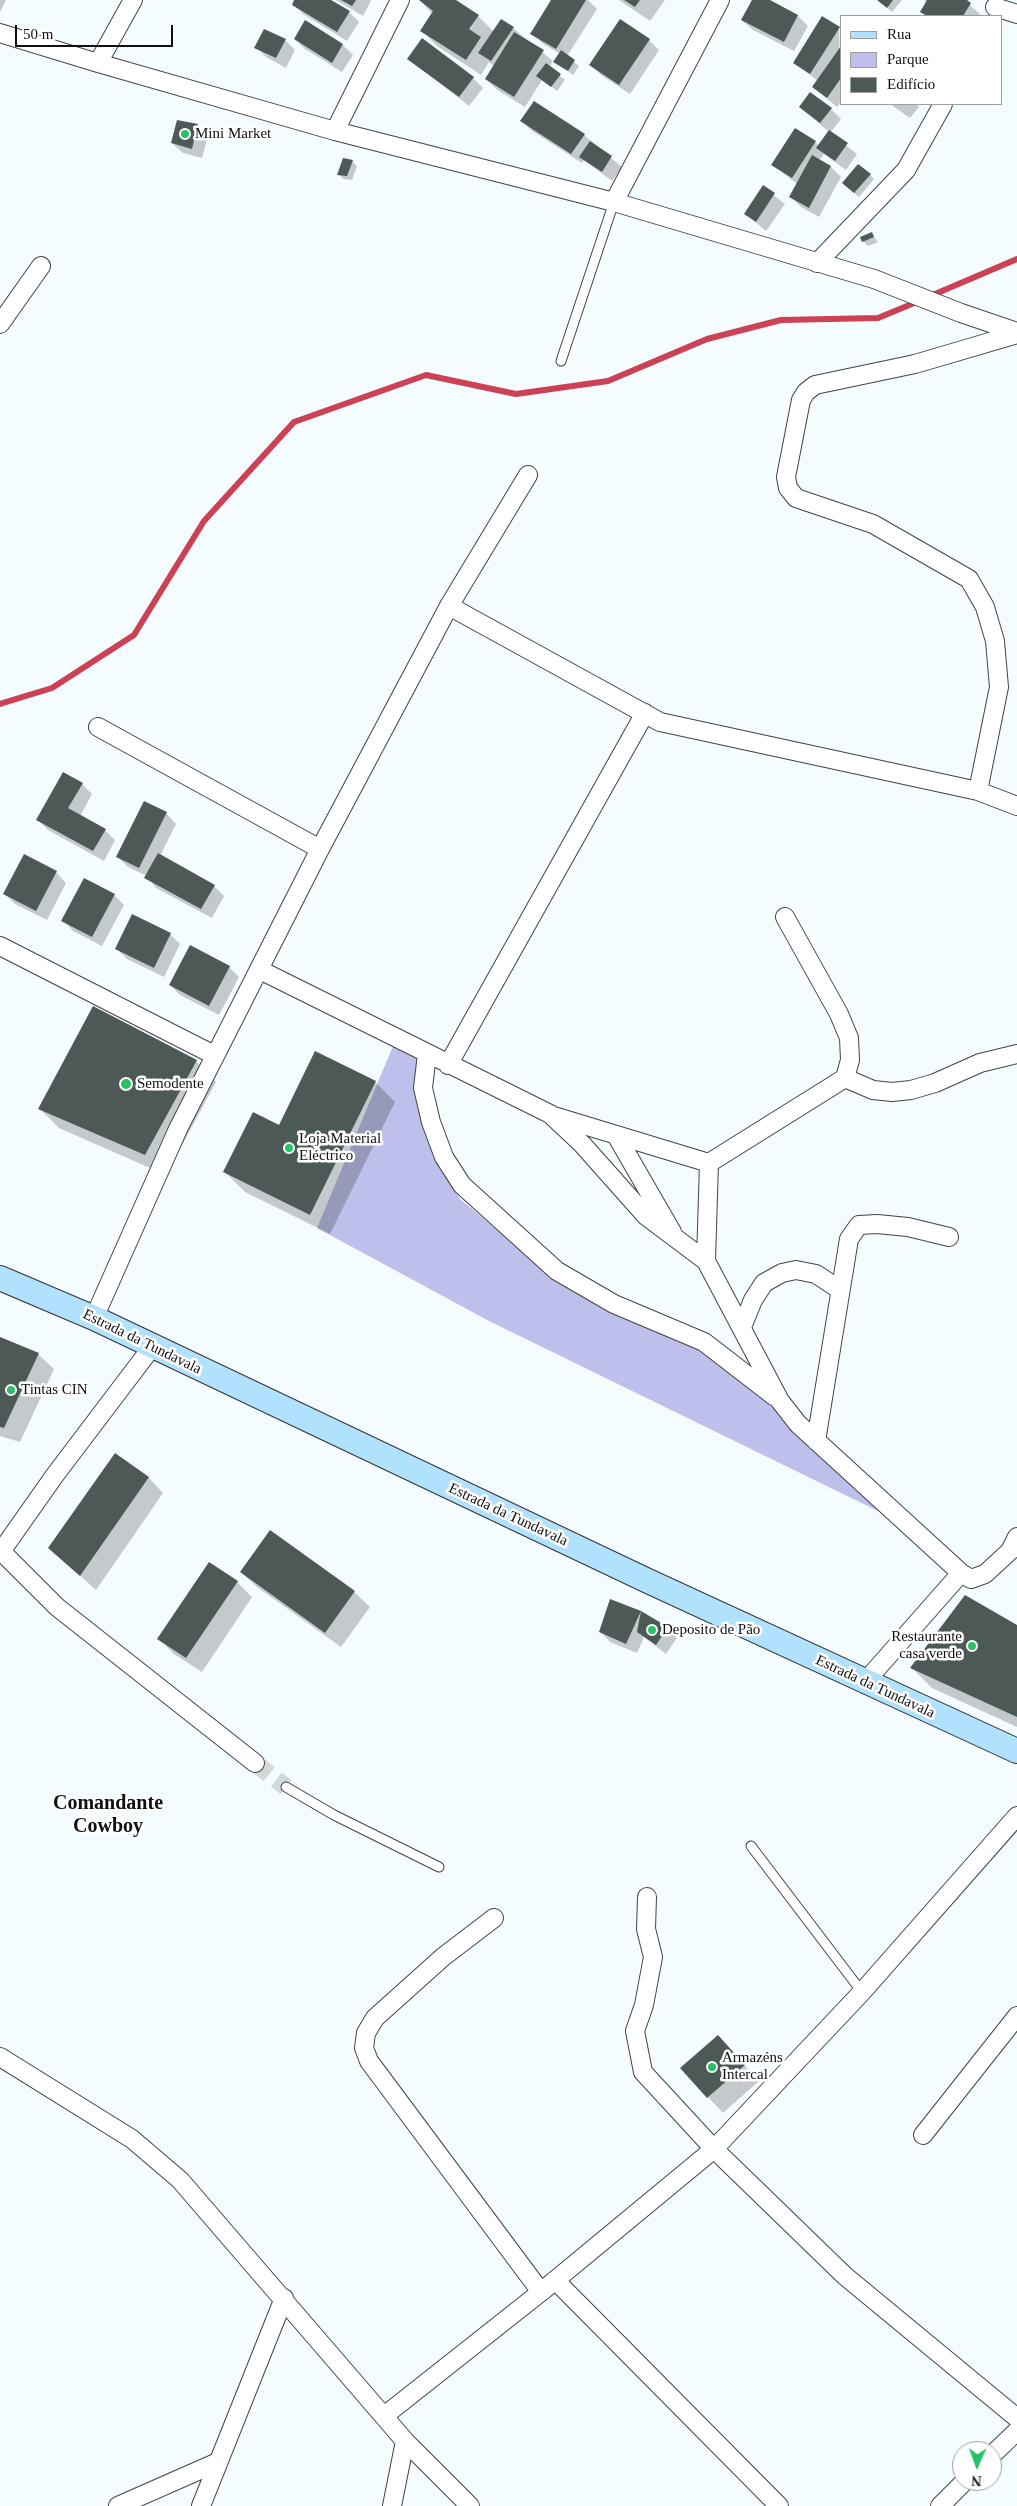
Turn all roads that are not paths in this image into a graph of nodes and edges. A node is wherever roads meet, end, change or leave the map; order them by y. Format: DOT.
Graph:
graph roads {
  1 [pos="133,0"];
  2 [pos="400,0"];
  3 [pos="720,0"];
  4 [pos="995,8"];
  5 [pos="1017,14"];
  6 [pos="0,32"];
  7 [pos="98,63"];
  8 [pos="942,105"];
  9 [pos="335,131"];
  10 [pos="614,202"];
  11 [pos="817,263"];
  12 [pos="41,266"];
  13 [pos="0,324"];
  14 [pos="1017,333"];
  15 [pos="560,361"];
  16 [pos="528,475"];
  17 [pos="448,606"];
  18 [pos="644,713"];
  19 [pos="98,727"];
  20 [pos="978,791"];
  21 [pos="1017,806"];
  22 [pos="320,849"];
  23 [pos="785,917"];
  24 [pos="0,946"];
  25 [pos="260,970"];
  26 [pos="427,1054"];
  27 [pos="1017,1054"];
  28 [pos="214,1056"];
  29 [pos="448,1065"];
  30 [pos="845,1078"];
  31 [pos="550,1114"];
  32 [pos="616,1135"];
  33 [pos="709,1163"];
  34 [pos="949,1237"];
  35 [pos="676,1239"];
  36 [pos="706,1261"];
  37 [pos="0,1278"];
  38 [pos="840,1290"];
  39 [pos="94,1318"];
  40 [pos="742,1327"];
  41 [pos="152,1347"];
  42 [pos="780,1401"];
  43 [pos="816,1441"];
  44 [pos="1017,1537"];
  45 [pos="1,1551"];
  46 [pos="961,1573"];
  47 [pos="865,1682"];
  48 [pos="1017,1752"];
  49 [pos="255,1763"];
  50 [pos="286,1787"];
  51 [pos="1017,1816"];
  52 [pos="751,1846"];
  53 [pos="440,1867"];
  54 [pos="647,1897"];
  55 [pos="494,1918"];
  56 [pos="862,1992"];
  57 [pos="1017,2016"];
  58 [pos="0,2057"];
  59 [pos="924,2135"];
  60 [pos="714,2150"];
  61 [pos="554,2280"];
  62 [pos="541,2292"];
  63 [pos="284,2298"];
  64 [pos="384,2416"];
  65 [pos="1017,2418"];
  66 [pos="1017,2431"];
  67 [pos="405,2441"];
  68 [pos="1002,2445"];
  69 [pos="218,2462"];
  70 [pos="956,2491"];
  71 [pos="118,2506"];
  72 [pos="201,2506"];
  73 [pos="392,2506"];
  74 [pos="470,2506"];
  75 [pos="778,2506"];
  76 [pos="940,2506"];
  1 -- 7 [label="street"];
  2 -- 9 [label="street"];
  3 -- 10 [label="street"];
  4 -- 5 [label="street"];
  6 -- 7 [label="street"];
  7 -- 9 [label="street"];
  8 -- 11 [label="street"];
  9 -- 10 [label="street"];
  10 -- 11 [label="street"];
  10 -- 15 [label="lane"];
  11 -- 14 [label="street"];
  12 -- 13 [label="street"];
  14 -- 20 [label="street"];
  16 -- 17 [label="street"];
  17 -- 18 [label="street"];
  17 -- 22 [label="street"];
  18 -- 20 [label="street"];
  18 -- 29 [label="street"];
  19 -- 22 [label="street"];
  20 -- 21 [label="street"];
  22 -- 25 [label="street"];
  23 -- 30 [label="street"];
  24 -- 28 [label="street"];
  25 -- 26 [label="street"];
  25 -- 28 [label="street"];
  26 -- 29 [label="street"];
  26 -- 42 [label="street"];
  27 -- 30 [label="street"];
  28 -- 39 [label="street"];
  29 -- 31 [label="street"];
  30 -- 33 [label="street"];
  31 -- 32 [label="street"];
  31 -- 35 [label="street"];
  32 -- 33 [label="street"];
  32 -- 35 [label="street"];
  33 -- 36 [label="street"];
  34 -- 38 [label="street"];
  35 -- 36 [label="street"];
  36 -- 40 [label="street"];
  37 -- 39 [label="main road, Estrada da Tundavala"];
  38 -- 40 [label="street"];
  38 -- 43 [label="street"];
  39 -- 41 [label="main road, Estrada da Tundavala"];
  40 -- 42 [label="street"];
  41 -- 45 [label="street"];
  41 -- 47 [label="main road, Estrada da Tundavala"];
  42 -- 43 [label="street"];
  43 -- 46 [label="street"];
  44 -- 46 [label="street"];
  45 -- 49 [label="street"];
  46 -- 47 [label="street"];
  47 -- 48 [label="main road, Estrada da Tundavala"];
  50 -- 53 [label="lane"];
  51 -- 56 [label="street"];
  52 -- 56 [label="lane"];
  54 -- 60 [label="street"];
  55 -- 62 [label="street"];
  56 -- 60 [label="street"];
  57 -- 59 [label="street"];
  58 -- 63 [label="street"];
  60 -- 61 [label="street"];
  60 -- 65 [label="street"];
  61 -- 62 [label="street"];
  61 -- 75 [label="street"];
  62 -- 64 [label="street"];
  63 -- 64 [label="street"];
  63 -- 69 [label="street"];
  64 -- 67 [label="street"];
  66 -- 68 [label="street"];
  67 -- 73 [label="street"];
  67 -- 74 [label="street"];
  69 -- 71 [label="street"];
  69 -- 72 [label="street"];
  70 -- 76 [label="street"];
}
